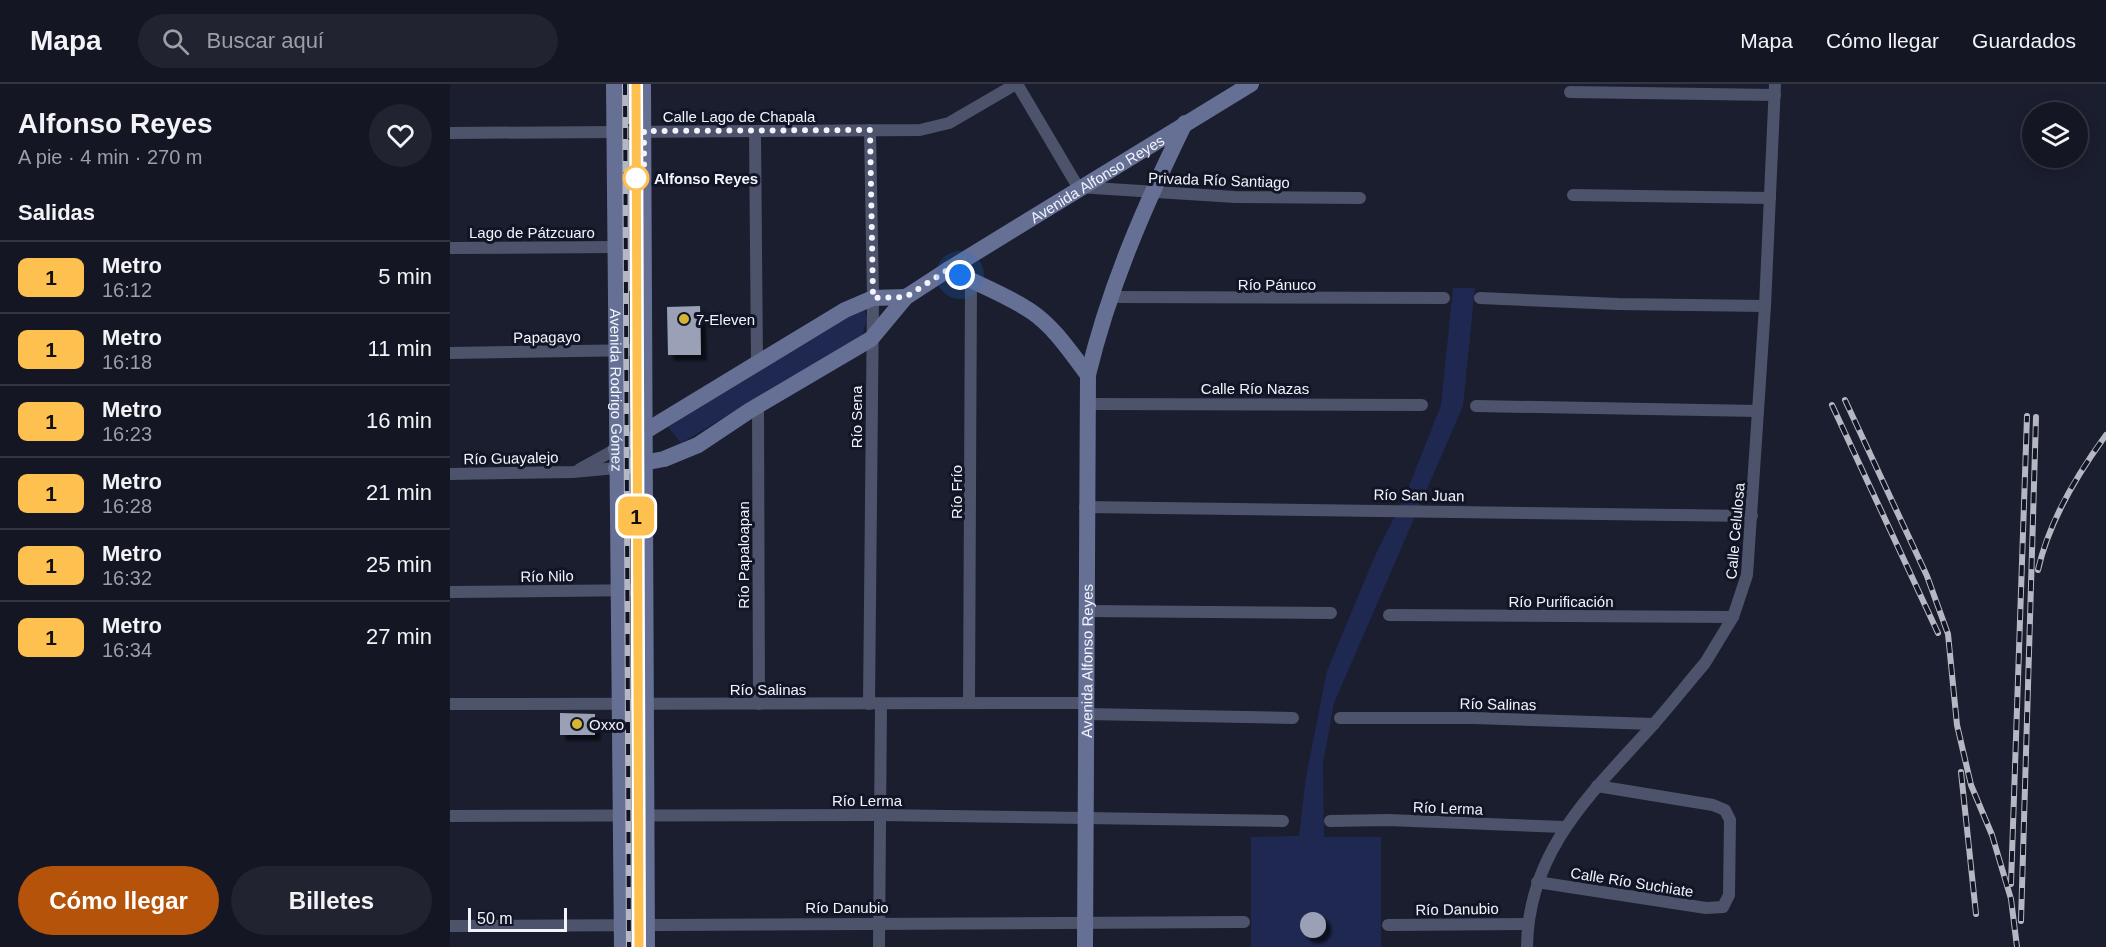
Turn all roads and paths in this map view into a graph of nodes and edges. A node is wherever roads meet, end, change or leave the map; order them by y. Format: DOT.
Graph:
graph roads {
  1 [pos="614,84"];
  2 [pos="643,84"];
  3 [pos="1017,84"];
  4 [pos="1251,84"];
  5 [pos="1775,89"];
  6 [pos="1570,92"];
  7 [pos="1185,123"];
  8 [pos="870,130"];
  9 [pos="615,131"];
  10 [pos="644,131"];
  11 [pos="755,131"];
  12 [pos="450,133"];
  13 [pos="1078,187"];
  14 [pos="1151,193"];
  15 [pos="1573,195"];
  16 [pos="1360,198"];
  17 [pos="1770,198"];
  18 [pos="615,247"];
  19 [pos="450,248"];
  20 [pos="949,269"];
  21 [pos="971,280"];
  22 [pos="906,297"];
  23 [pos="1109,297"];
  24 [pos="873,298"];
  25 [pos="1444,298"];
  26 [pos="1480,298"];
  27 [pos="1765,306"];
  28 [pos="872,339"];
  29 [pos="644,350"];
  30 [pos="615,351"];
  31 [pos="450,353"];
  32 [pos="757,362"];
  33 [pos="1088,375"];
  34 [pos="1087,404"];
  35 [pos="1422,405"];
  36 [pos="758,406"];
  37 [pos="1476,406"];
  38 [pos="1758,411"];
  39 [pos="644,432"];
  40 [pos="616,449"];
  41 [pos="645,464"];
  42 [pos="616,468"];
  43 [pos="573,472"];
  44 [pos="450,474"];
  45 [pos="1085,507"];
  46 [pos="1752,516"];
  47 [pos="618,590"];
  48 [pos="645,590"];
  49 [pos="450,592"];
  50 [pos="1085,611"];
  51 [pos="1330,613"];
  52 [pos="1389,615"];
  53 [pos="1733,617"];
  54 [pos="619,703"];
  55 [pos="969,703"];
  56 [pos="450,704"];
  57 [pos="645,704"];
  58 [pos="759,704"];
  59 [pos="875,704"];
  60 [pos="1085,709"];
  61 [pos="1293,717"];
  62 [pos="1340,718"];
  63 [pos="1654,724"];
  64 [pos="1597,786"];
  65 [pos="645,815"];
  66 [pos="879,815"];
  67 [pos="450,816"];
  68 [pos="621,816"];
  69 [pos="1084,816"];
  70 [pos="1283,821"];
  71 [pos="1330,821"];
  72 [pos="1564,827"];
  73 [pos="1537,882"];
  74 [pos="878,922"];
  75 [pos="1085,922"];
  76 [pos="1244,922"];
  77 [pos="621,924"];
  78 [pos="647,924"];
  79 [pos="1527,924"];
  80 [pos="1388,925"];
  81 [pos="450,926"];
  82 [pos="622,947"];
  83 [pos="647,947"];
  84 [pos="879,947"];
  85 [pos="1085,947"];
  86 [pos="1527,947"];
  1 -- 9 [label="street, Avenida Rodrigo Gómez"];
  2 -- 10 [label="street, Avenida Rodrigo Gómez"];
  3 -- 8 [label="street, Calle Lago de Chapala"];
  3 -- 13 [label="street"];
  4 -- 7 [label="street, Avenida Alfonso Reyes"];
  5 -- 6 [label="street"];
  5 -- 17 [label="street, Calle Celulosa"];
  7 -- 13 [label="street, Avenida Alfonso Reyes"];
  7 -- 14 [label="street, Avenida Alfonso Reyes"];
  8 -- 11 [label="street, Calle Lago de Chapala"];
  8 -- 24 [label="street, Río Sena"];
  9 -- 10 [label="street, Calle Lago de Chapala"];
  9 -- 12 [label="street, Calle Lago de Chapala"];
  9 -- 18 [label="street, Avenida Rodrigo Gómez"];
  10 -- 11 [label="street, Calle Lago de Chapala"];
  10 -- 29 [label="street, Avenida Rodrigo Gómez"];
  11 -- 32 [label="street"];
  13 -- 14 [label="street, Privada Río Santiago"];
  13 -- 20 [label="street, Avenida Alfonso Reyes"];
  14 -- 16 [label="street, Privada Río Santiago"];
  14 -- 23 [label="street, Avenida Alfonso Reyes"];
  15 -- 17 [label="street"];
  17 -- 27 [label="street, Calle Celulosa"];
  18 -- 19 [label="street, Lago de Pátzcuaro"];
  18 -- 30 [label="street, Avenida Rodrigo Gómez"];
  20 -- 21 [label="street"];
  20 -- 22 [label="street, Avenida Alfonso Reyes"];
  21 -- 33 [label="street"];
  21 -- 55 [label="street, Río Frío"];
  22 -- 24 [label="street"];
  22 -- 28 [label="street"];
  23 -- 25 [label="street, Río Pánuco"];
  23 -- 33 [label="street, Avenida Alfonso Reyes"];
  24 -- 28 [label="street, Río Sena"];
  24 -- 32 [label="street"];
  26 -- 27 [label="street"];
  27 -- 38 [label="street, Calle Celulosa"];
  28 -- 36 [label="street"];
  28 -- 59 [label="street, Río Sena"];
  29 -- 30 [label="street, Papagayo"];
  29 -- 39 [label="street, Avenida Rodrigo Gómez"];
  30 -- 31 [label="street, Papagayo"];
  30 -- 40 [label="street, Avenida Rodrigo Gómez"];
  32 -- 39 [label="street"];
  33 -- 34 [label="street, Avenida Alfonso Reyes"];
  34 -- 35 [label="street, Calle Río Nazas"];
  34 -- 45 [label="street, Avenida Alfonso Reyes"];
  36 -- 41 [label="street"];
  36 -- 58 [label="street, Río Papaloapan"];
  37 -- 38 [label="street"];
  38 -- 46 [label="street, Calle Celulosa"];
  39 -- 40 [label="street"];
  39 -- 41 [label="street, Avenida Rodrigo Gómez"];
  40 -- 42 [label="street, Avenida Rodrigo Gómez"];
  40 -- 43 [label="street, Río Guayalejo"];
  41 -- 42 [label="street"];
  41 -- 48 [label="street, Avenida Rodrigo Gómez"];
  42 -- 43 [label="street, Río Guayalejo"];
  42 -- 47 [label="street, Avenida Rodrigo Gómez"];
  43 -- 44 [label="street, Río Guayalejo"];
  45 -- 46 [label="street, Río San Juan"];
  45 -- 50 [label="street, Avenida Alfonso Reyes"];
  46 -- 53 [label="street, Calle Celulosa"];
  47 -- 48 [label="street, Río Nilo"];
  47 -- 49 [label="street, Río Nilo"];
  47 -- 54 [label="street, Avenida Rodrigo Gómez"];
  48 -- 57 [label="street, Avenida Rodrigo Gómez"];
  50 -- 51 [label="street"];
  50 -- 60 [label="street, Avenida Alfonso Reyes"];
  52 -- 53 [label="street, Río Purificación"];
  53 -- 63 [label="street, Calle Celulosa"];
  54 -- 56 [label="street, Río Salinas"];
  54 -- 57 [label="street, Río Salinas"];
  54 -- 68 [label="street, Avenida Rodrigo Gómez"];
  55 -- 59 [label="street, Río Salinas"];
  55 -- 60 [label="street, Río Salinas"];
  57 -- 58 [label="street, Río Salinas"];
  57 -- 65 [label="street, Avenida Rodrigo Gómez"];
  58 -- 59 [label="street, Río Salinas"];
  59 -- 66 [label="street, Río Sena"];
  60 -- 61 [label="street, Río Salinas"];
  60 -- 69 [label="street, Avenida Alfonso Reyes"];
  62 -- 63 [label="street, Río Salinas"];
  63 -- 64 [label="street, Calle Celulosa"];
  64 -- 72 [label="street, Calle Celulosa"];
  64 -- 73 [label="street, Calle Río Suchiate"];
  65 -- 66 [label="street, Río Lerma"];
  65 -- 68 [label="street, Río Lerma"];
  65 -- 78 [label="street, Avenida Rodrigo Gómez"];
  66 -- 69 [label="street, Río Lerma"];
  66 -- 74 [label="street, Río Sena"];
  67 -- 68 [label="street, Río Lerma"];
  68 -- 77 [label="street, Avenida Rodrigo Gómez"];
  69 -- 70 [label="street, Río Lerma"];
  69 -- 75 [label="street, Avenida Alfonso Reyes"];
  71 -- 72 [label="street, Río Lerma"];
  72 -- 73 [label="street, Calle Celulosa"];
  73 -- 79 [label="street, Calle Celulosa"];
  74 -- 75 [label="street, Río Danubio"];
  74 -- 78 [label="street, Río Danubio"];
  74 -- 84 [label="street, Río Sena"];
  75 -- 76 [label="street, Río Danubio"];
  75 -- 85 [label="street, Avenida Alfonso Reyes"];
  77 -- 78 [label="street, Río Danubio"];
  77 -- 81 [label="street, Río Danubio"];
  77 -- 82 [label="street, Avenida Rodrigo Gómez"];
  78 -- 83 [label="street, Avenida Rodrigo Gómez"];
  79 -- 80 [label="street, Río Danubio"];
  79 -- 86 [label="street, Calle Celulosa"];
}
